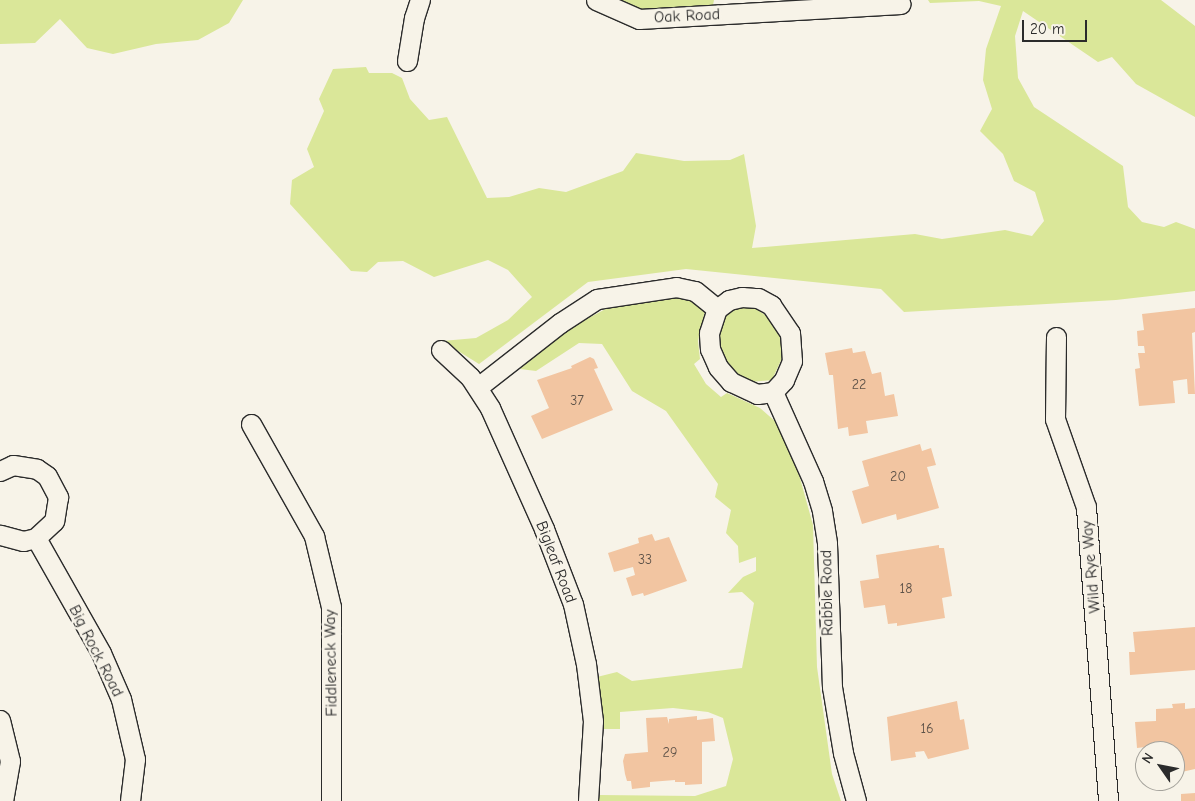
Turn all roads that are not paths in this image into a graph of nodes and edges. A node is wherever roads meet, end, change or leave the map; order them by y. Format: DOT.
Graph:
graph roads {
  1 [pos="420,0"];
  2 [pos="596,0"];
  3 [pos="901,4"];
  4 [pos="408,61"];
  5 [pos="717,309"];
  6 [pos="1056,337"];
  7 [pos="441,350"];
  8 [pos="478,387"];
  9 [pos="773,392"];
  10 [pos="251,424"];
  11 [pos="0,471"];
  12 [pos="0,535"];
  13 [pos="36,538"];
  14 [pos="0,720"];
  15 [pos="3,801"];
  16 [pos="130,801"];
  17 [pos="331,801"];
  18 [pos="588,801"];
  19 [pos="856,801"];
  20 [pos="1108,801"];
  1 -- 4 [label="street"];
  2 -- 3 [label="street, Oak Road"];
  5 -- 8 [label="street"];
  5 -- 9 [label="street"];
  5 -- 9 [label="street"];
  6 -- 20 [label="street, Wild Rye Way"];
  7 -- 8 [label="street, Bigleaf Road"];
  8 -- 18 [label="street, Bigleaf Road"];
  9 -- 19 [label="street, Rabble Road"];
  10 -- 17 [label="street, Fiddleneck Way"];
  11 -- 13 [label="street"];
  12 -- 13 [label="street"];
  13 -- 16 [label="street, Big Rock Road"];
  14 -- 15 [label="street"];
}
